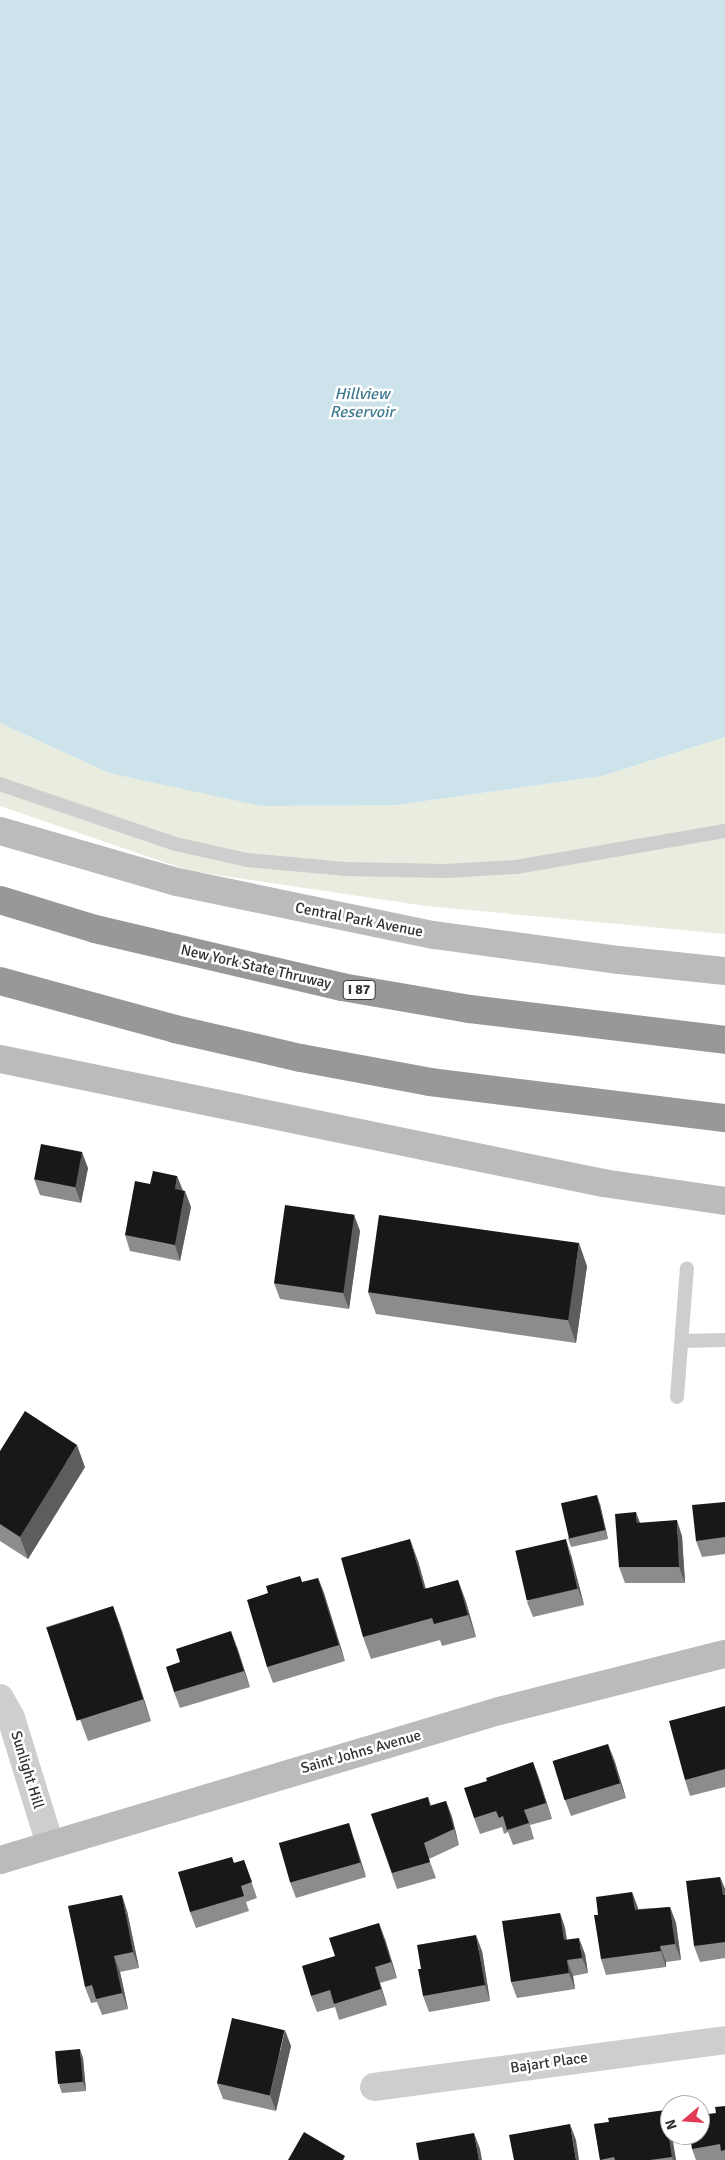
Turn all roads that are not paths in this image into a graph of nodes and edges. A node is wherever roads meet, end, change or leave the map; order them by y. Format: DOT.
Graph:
graph roads {
  1 [pos="0,784"];
  2 [pos="0,830"];
  3 [pos="725,831"];
  4 [pos="0,900"];
  5 [pos="725,971"];
  6 [pos="0,981"];
  7 [pos="725,1040"];
  8 [pos="0,1059"];
  9 [pos="725,1118"];
  10 [pos="725,1201"];
  11 [pos="687,1268"];
  12 [pos="725,1340"];
  13 [pos="682,1341"];
  14 [pos="677,1396"];
  15 [pos="725,1654"];
  16 [pos="0,1698"];
  17 [pos="50,1844"];
  18 [pos="0,1860"];
  19 [pos="725,2040"];
  20 [pos="374,2087"];
  1 -- 3 [label="lane"];
  2 -- 5 [label="main road, Central Park Avenue"];
  4 -- 7 [label="highway, New York State Thruway / I 87"];
  6 -- 9 [label="highway"];
  8 -- 10 [label="main road"];
  11 -- 13 [label="lane"];
  12 -- 13 [label="lane"];
  13 -- 14 [label="lane"];
  15 -- 17 [label="main road, Saint Johns Avenue"];
  16 -- 17 [label="street, Sunlight Hill"];
  17 -- 18 [label="main road, Saint Johns Avenue"];
  19 -- 20 [label="street, Bajart Place"];
}
